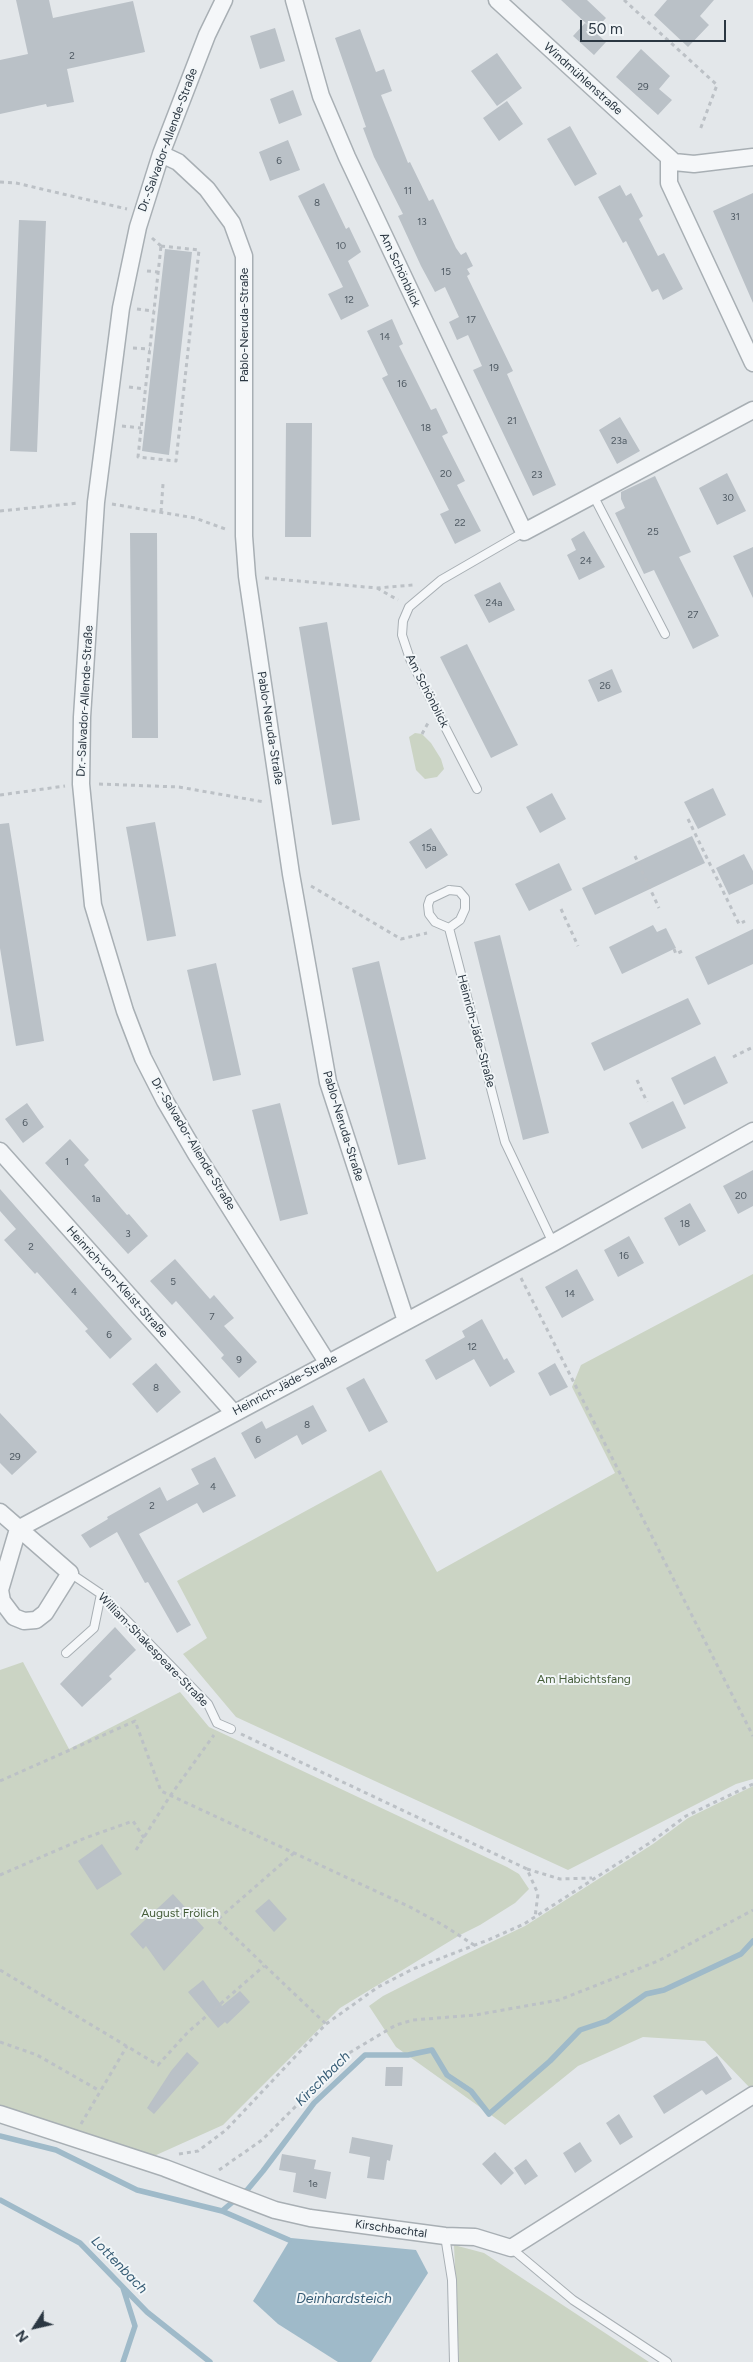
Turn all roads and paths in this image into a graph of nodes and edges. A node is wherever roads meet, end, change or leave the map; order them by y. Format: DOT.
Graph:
graph roads {
  1 [pos="224,0"];
  2 [pos="294,0"];
  3 [pos="496,0"];
  4 [pos="624,0"];
  5 [pos="700,130"];
  6 [pos="161,154"];
  7 [pos="753,157"];
  8 [pos="669,158"];
  9 [pos="0,182"];
  10 [pos="142,213"];
  11 [pos="150,272"];
  12 [pos="158,272"];
  13 [pos="142,310"];
  14 [pos="154,311"];
  15 [pos="138,348"];
  16 [pos="150,350"];
  17 [pos="753,363"];
  18 [pos="132,388"];
  19 [pos="146,389"];
  20 [pos="753,410"];
  21 [pos="126,427"];
  22 [pos="141,428"];
  23 [pos="164,484"];
  24 [pos="593,495"];
  25 [pos="67,503"];
  26 [pos="117,505"];
  27 [pos="0,511"];
  28 [pos="161,512"];
  29 [pos="222,528"];
  30 [pos="524,532"];
  31 [pos="269,578"];
  32 [pos="440,580"];
  33 [pos="377,588"];
  34 [pos="398,600"];
  35 [pos="665,634"];
  36 [pos="76,784"];
  37 [pos="477,788"];
  38 [pos="0,795"];
  39 [pos="282,806"];
  40 [pos="688,819"];
  41 [pos="635,856"];
  42 [pos="292,874"];
  43 [pos="659,908"];
  44 [pos="561,909"];
  45 [pos="745,921"];
  46 [pos="449,928"];
  47 [pos="578,946"];
  48 [pos="674,949"];
  49 [pos="682,951"];
  50 [pos="753,1047"];
  51 [pos="733,1057"];
  52 [pos="637,1080"];
  53 [pos="647,1102"];
  54 [pos="753,1131"];
  55 [pos="0,1151"];
  56 [pos="553,1243"];
  57 [pos="514,1264"];
  58 [pos="406,1320"];
  59 [pos="327,1362"];
  60 [pos="233,1412"];
  61 [pos="0,1512"];
  62 [pos="18,1529"];
  63 [pos="70,1573"];
  64 [pos="101,1594"];
  65 [pos="66,1653"];
  66 [pos="217,1723"];
  67 [pos="231,1729"];
  68 [pos="753,1736"];
  69 [pos="0,1781"];
  70 [pos="753,1784"];
  71 [pos="170,1796"];
  72 [pos="144,1838"];
  73 [pos="136,1850"];
  74 [pos="294,1853"];
  75 [pos="527,1869"];
  76 [pos="0,1875"];
  77 [pos="593,1878"];
  78 [pos="753,1910"];
  79 [pos="535,1917"];
  80 [pos="475,1945"];
  81 [pos="264,1966"];
  82 [pos="0,1970"];
  83 [pos="326,2024"];
  84 [pos="0,2042"];
  85 [pos="127,2046"];
  86 [pos="100,2091"];
  87 [pos="753,2095"];
  88 [pos="0,2114"];
  89 [pos="73,2137"];
  90 [pos="165,2168"];
  91 [pos="198,2181"];
  92 [pos="445,2236"];
  93 [pos="511,2248"];
  94 [pos="454,2362"];
  95 [pos="667,2362"];
  1 -- 6 [label="street, Dr.-Salvador-Allende-Straße"];
  2 -- 30 [label="street, Am Schönblick"];
  3 -- 8 [label="street, Windmühlenstraße"];
  4 -- 5 [label="path"];
  6 -- 10 [label="street, Dr.-Salvador-Allende-Straße"];
  6 -- 39 [label="street, Pablo-Neruda-Straße"];
  7 -- 8 [label="street, Windmühlenstraße"];
  8 -- 17 [label="street"];
  9 -- 10 [label="path"];
  10 -- 36 [label="street, Dr.-Salvador-Allende-Straße"];
  11 -- 12 [label="path"];
  12 -- 14 [label="path"];
  12 -- 22 [label="path"];
  13 -- 14 [label="path"];
  14 -- 16 [label="path"];
  15 -- 16 [label="path"];
  16 -- 19 [label="path"];
  18 -- 19 [label="path"];
  19 -- 22 [label="path"];
  20 -- 24 [label="street, Am Schönblick"];
  21 -- 22 [label="path"];
  23 -- 28 [label="path"];
  24 -- 30 [label="street, Am Schönblick"];
  24 -- 35 [label="lane"];
  25 -- 27 [label="path"];
  26 -- 28 [label="path"];
  28 -- 29 [label="path"];
  30 -- 32 [label="lane, Am Schönblick"];
  31 -- 33 [label="path"];
  32 -- 33 [label="path"];
  32 -- 37 [label="lane, Am Schönblick"];
  33 -- 34 [label="path"];
  36 -- 38 [label="path"];
  36 -- 39 [label="path"];
  36 -- 59 [label="street, Dr.-Salvador-Allende-Straße"];
  39 -- 42 [label="street, Pablo-Neruda-Straße"];
  40 -- 45 [label="path"];
  41 -- 43 [label="path"];
  42 -- 46 [label="path"];
  42 -- 58 [label="street, Pablo-Neruda-Straße"];
  44 -- 47 [label="path"];
  46 -- 46 [label="lane"];
  46 -- 56 [label="lane, Heinrich-Jäde-Straße"];
  48 -- 49 [label="path"];
  50 -- 51 [label="path"];
  52 -- 53 [label="path"];
  54 -- 56 [label="street, Heinrich-Jäde-Straße"];
  55 -- 60 [label="street, Heinrich-von-Kleist-Straße"];
  56 -- 57 [label="street, Heinrich-Jäde-Straße"];
  57 -- 58 [label="street, Heinrich-Jäde-Straße"];
  57 -- 68 [label="path"];
  58 -- 59 [label="street, Heinrich-Jäde-Straße"];
  59 -- 60 [label="street, Heinrich-Jäde-Straße"];
  60 -- 62 [label="street, Heinrich-Jäde-Straße"];
  61 -- 62 [label="street, William-Shakespeare-Straße"];
  62 -- 63 [label="street, William-Shakespeare-Straße"];
  62 -- 63 [label="street"];
  63 -- 64 [label="lane, William-Shakespeare-Straße"];
  64 -- 65 [label="lane"];
  64 -- 66 [label="lane, William-Shakespeare-Straße"];
  66 -- 67 [label="lane"];
  66 -- 71 [label="path"];
  67 -- 75 [label="path"];
  69 -- 71 [label="path"];
  70 -- 77 [label="path"];
  71 -- 72 [label="path"];
  71 -- 74 [label="path"];
  72 -- 73 [label="path"];
  72 -- 76 [label="path"];
  74 -- 80 [label="path"];
  74 -- 81 [label="path"];
  75 -- 77 [label="path"];
  75 -- 79 [label="path"];
  77 -- 79 [label="path"];
  78 -- 91 [label="path"];
  79 -- 80 [label="path"];
  80 -- 83 [label="path"];
  81 -- 83 [label="path"];
  81 -- 85 [label="path"];
  82 -- 85 [label="path"];
  83 -- 90 [label="path"];
  84 -- 86 [label="path"];
  85 -- 86 [label="path"];
  86 -- 89 [label="path"];
  87 -- 93 [label="street"];
  88 -- 89 [label="street, Kirschbachtal"];
  89 -- 90 [label="street, Kirschbachtal"];
  90 -- 91 [label="street, Kirschbachtal"];
  91 -- 92 [label="street, Kirschbachtal"];
  92 -- 93 [label="street, Kirschbachtal"];
  92 -- 94 [label="lane"];
  93 -- 95 [label="lane"];
}
